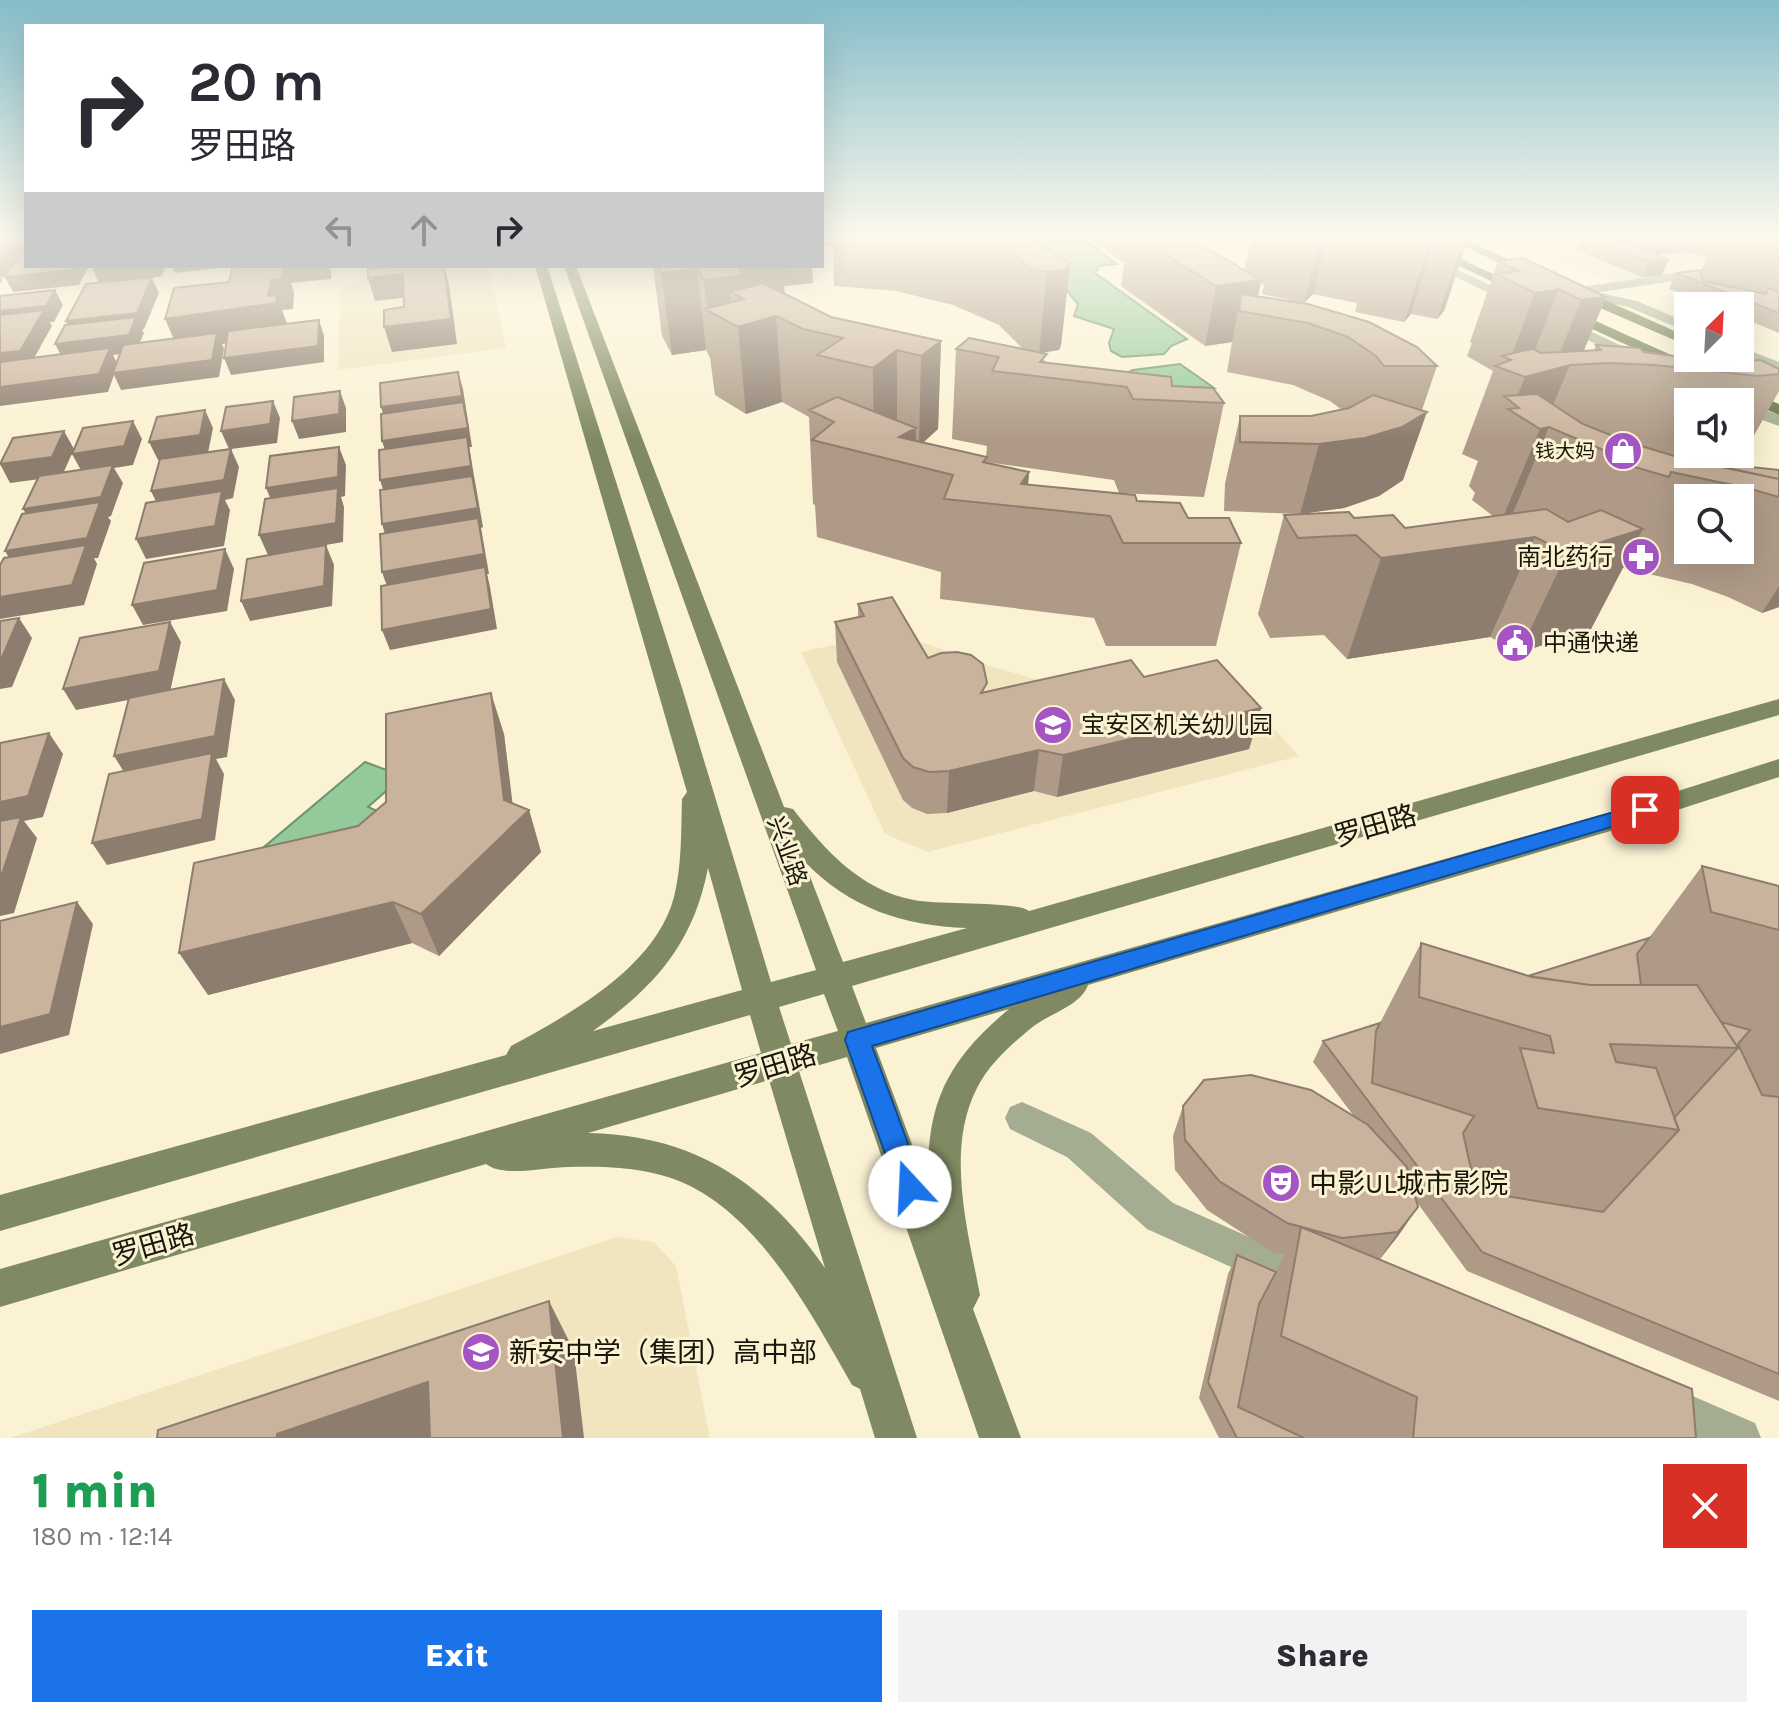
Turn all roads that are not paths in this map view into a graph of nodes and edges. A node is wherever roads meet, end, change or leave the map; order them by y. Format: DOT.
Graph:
graph roads {
  1 [pos="553,306"];
  2 [pos="585,306"];
  3 [pos="1541,306"];
  4 [pos="1607,306"];
  5 [pos="1637,306"];
  6 [pos="1674,322"];
  7 [pos="1674,336"];
  8 [pos="1754,357"];
  9 [pos="1779,368"];
  10 [pos="1754,371"];
  11 [pos="1707,377"];
  12 [pos="1689,382"];
  13 [pos="1779,382"];
  14 [pos="1721,383"];
  15 [pos="1779,410"];
  16 [pos="1754,411"];
  17 [pos="1779,421"];
  18 [pos="1779,707"];
  19 [pos="1779,768"];
  20 [pos="759,774"];
  21 [pos="696,780"];
  22 [pos="1091,905"];
  23 [pos="1123,960"];
  24 [pos="833,978"];
  25 [pos="761,998"];
  26 [pos="857,1040"];
  27 [pos="783,1062"];
  28 [pos="450,1086"];
  29 [pos="1022,1118"];
  30 [pos="453,1157"];
  31 [pos="0,1213"];
  32 [pos="1339,1285"];
  33 [pos="0,1288"];
  34 [pos="973,1364"];
  35 [pos="1641,1395"];
  36 [pos="891,1422"];
  37 [pos="1000,1438"];
  38 [pos="1740,1438"];
  1 -- 21 [label="main road"];
  2 -- 20 [label="main road, 兴业路"];
  3 -- 11 [label="main road"];
  3 -- 12 [label="street"];
  4 -- 7 [label="main road"];
  5 -- 6 [label="street"];
  8 -- 9 [label="street"];
  10 -- 13 [label="main road"];
  14 -- 15 [label="main road"];
  16 -- 17 [label="street"];
  18 -- 22 [label="main road, 罗田路"];
  19 -- 23 [label="main road, 罗田路"];
  20 -- 22 [label="main road"];
  20 -- 24 [label="main road, 兴业路"];
  21 -- 25 [label="main road"];
  21 -- 28 [label="main road"];
  22 -- 24 [label="main road, 罗田路"];
  23 -- 26 [label="main road, 罗田路"];
  23 -- 34 [label="main road"];
  24 -- 25 [label="main road, 罗田路"];
  24 -- 26 [label="main road, 兴业路"];
  25 -- 27 [label="main road"];
  25 -- 28 [label="main road, 罗田路"];
  26 -- 27 [label="main road, 罗田路"];
  26 -- 34 [label="main road, 兴业路"];
  27 -- 30 [label="main road, 罗田路"];
  27 -- 36 [label="main road"];
  28 -- 31 [label="main road, 罗田路"];
  29 -- 32 [label="street"];
  30 -- 33 [label="main road, 罗田路"];
  30 -- 36 [label="main road"];
  34 -- 37 [label="main road, 兴业路"];
  35 -- 38 [label="street"];
}
